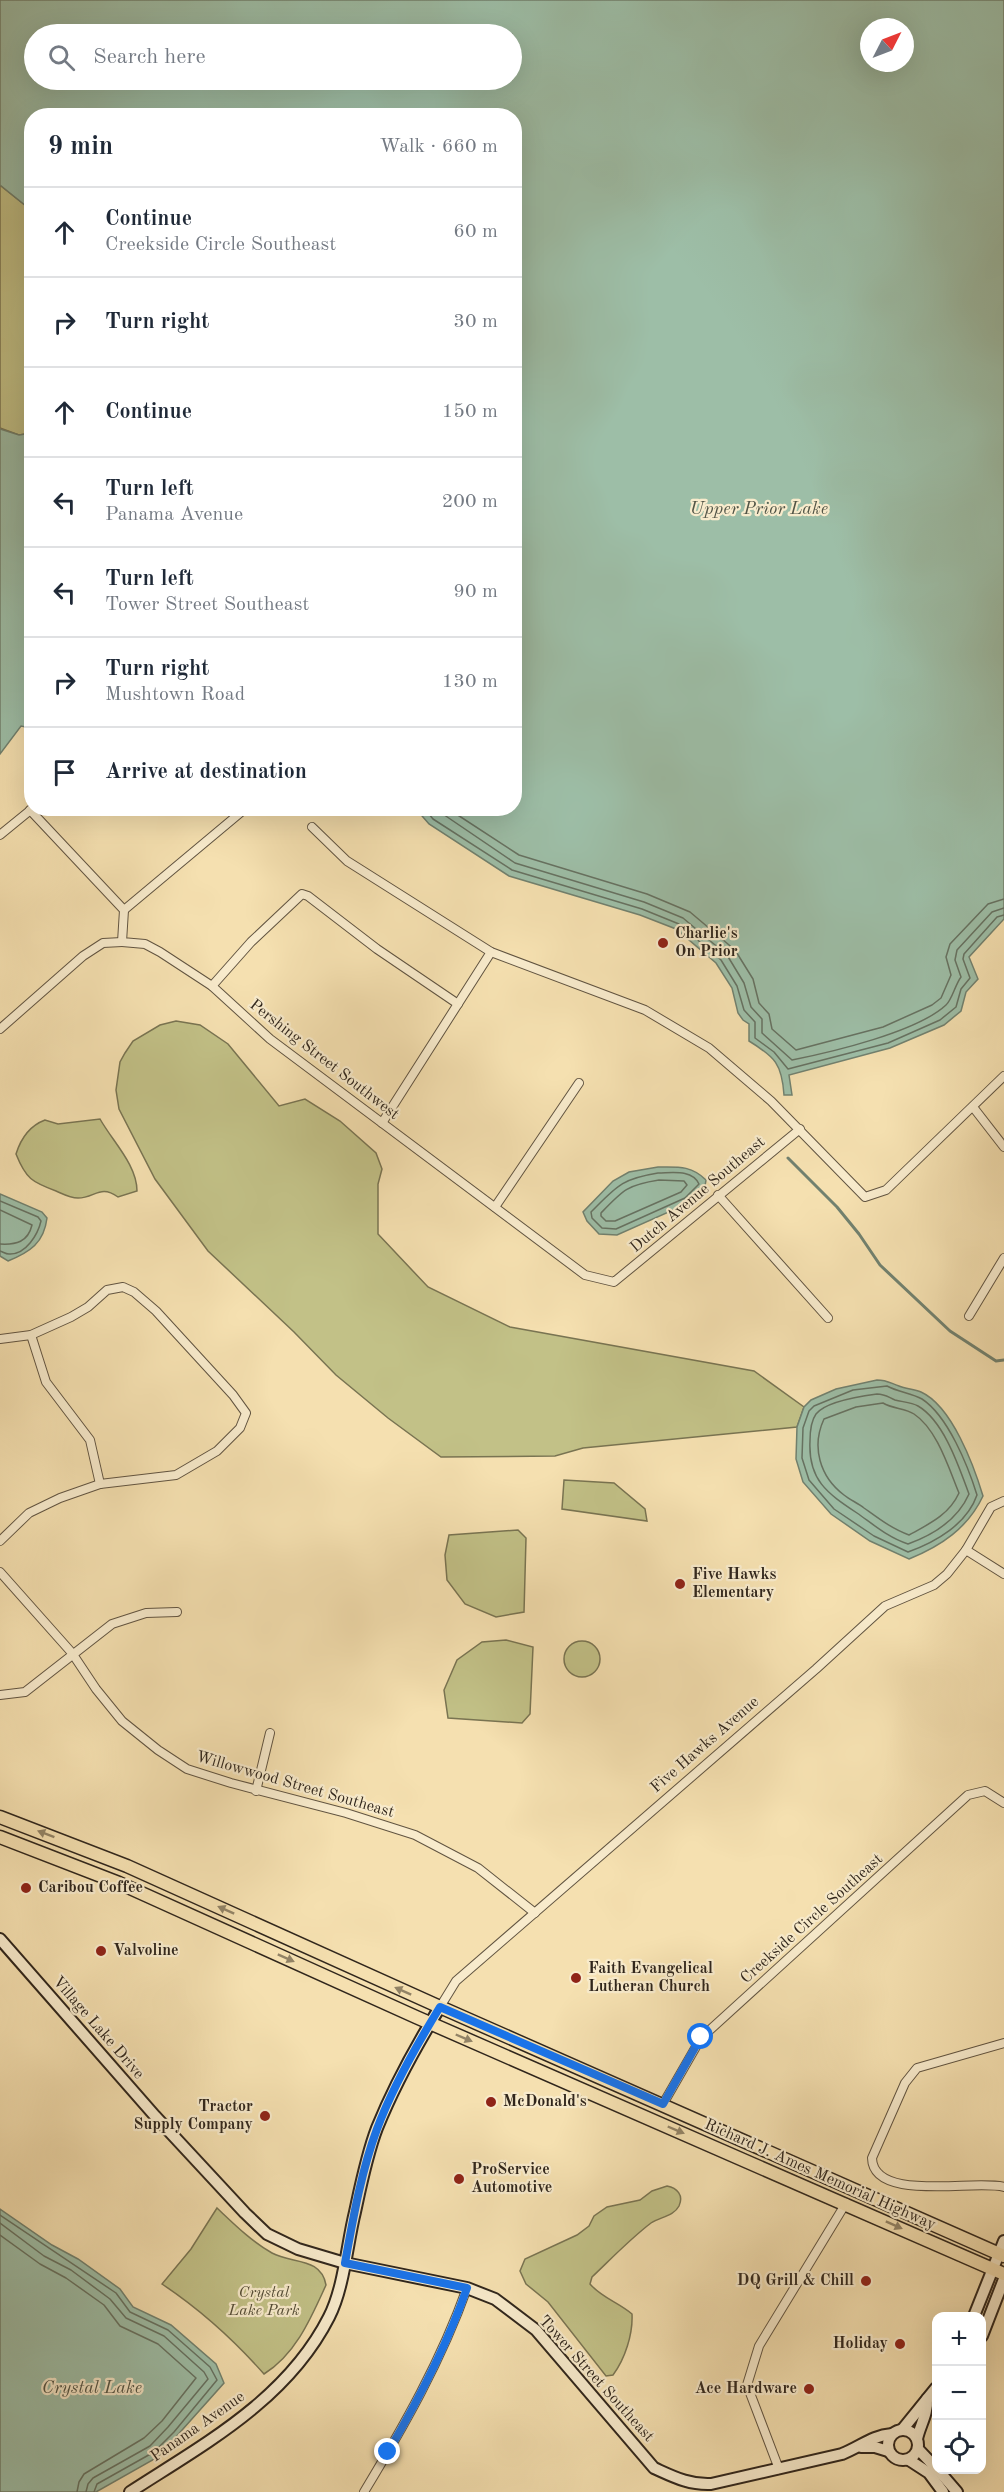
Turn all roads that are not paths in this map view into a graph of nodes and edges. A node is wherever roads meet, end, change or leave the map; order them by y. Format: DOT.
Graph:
graph roads {
  1 [pos="24,816"];
  2 [pos="38,816"];
  3 [pos="236,816"];
  4 [pos="312,827"];
  5 [pos="0,835"];
  6 [pos="124,910"];
  7 [pos="122,942"];
  8 [pos="491,952"];
  9 [pos="212,986"];
  10 [pos="458,1004"];
  11 [pos="0,1029"];
  12 [pos="1004,1076"];
  13 [pos="579,1083"];
  14 [pos="973,1107"];
  15 [pos="382,1123"];
  16 [pos="800,1129"];
  17 [pos="1004,1147"];
  18 [pos="718,1196"];
  19 [pos="495,1207"];
  20 [pos="1004,1258"];
  21 [pos="614,1282"];
  22 [pos="969,1316"];
  23 [pos="828,1318"];
  24 [pos="31,1335"];
  25 [pos="0,1339"];
  26 [pos="100,1484"];
  27 [pos="1004,1501"];
  28 [pos="0,1541"];
  29 [pos="966,1550"];
  30 [pos="0,1572"];
  31 [pos="1004,1574"];
  32 [pos="177,1612"];
  33 [pos="72,1653"];
  34 [pos="0,1695"];
  35 [pos="270,1733"];
  36 [pos="256,1791"];
  37 [pos="1004,1803"];
  38 [pos="0,1817"];
  39 [pos="0,1837"];
  40 [pos="535,1913"];
  41 [pos="0,1939"];
  42 [pos="440,2007"];
  43 [pos="430,2023"];
  44 [pos="1004,2043"];
  45 [pos="663,2104"];
  46 [pos="1004,2187"];
  47 [pos="846,2203"];
  48 [pos="1004,2241"];
  49 [pos="1001,2255"];
  50 [pos="345,2263"];
  51 [pos="998,2271"];
  52 [pos="1004,2279"];
  53 [pos="467,2288"];
  54 [pos="976,2312"];
  55 [pos="986,2324"];
  56 [pos="932,2393"];
  57 [pos="927,2399"];
  58 [pos="897,2432"];
  59 [pos="917,2444"];
  60 [pos="861,2447"];
  61 [pos="888,2451"];
  62 [pos="909,2460"];
  63 [pos="932,2463"];
  64 [pos="779,2469"];
  65 [pos="941,2474"];
  66 [pos="711,2488"];
  67 [pos="130,2492"];
  68 [pos="364,2492"];
  69 [pos="943,2492"];
  70 [pos="957,2492"];
  1 -- 5 [label="street"];
  2 -- 6 [label="street"];
  3 -- 6 [label="street"];
  4 -- 8 [label="street"];
  6 -- 7 [label="street"];
  7 -- 9 [label="street, Pershing Street Southwest"];
  7 -- 11 [label="street"];
  8 -- 10 [label="street"];
  8 -- 16 [label="street"];
  9 -- 10 [label="street"];
  9 -- 15 [label="street, Pershing Street Southwest"];
  10 -- 15 [label="street"];
  12 -- 14 [label="street"];
  13 -- 19 [label="street"];
  14 -- 16 [label="street"];
  14 -- 17 [label="street"];
  15 -- 19 [label="street, Pershing Street Southwest"];
  16 -- 18 [label="street, Dutch Avenue Southeast"];
  18 -- 21 [label="street, Dutch Avenue Southeast"];
  18 -- 23 [label="street"];
  19 -- 21 [label="street, Pershing Street Southwest"];
  20 -- 22 [label="street"];
  24 -- 25 [label="street"];
  24 -- 26 [label="street"];
  24 -- 26 [label="street"];
  26 -- 28 [label="street"];
  27 -- 29 [label="street, Five Hawks Avenue"];
  29 -- 31 [label="street"];
  29 -- 40 [label="street, Five Hawks Avenue"];
  30 -- 33 [label="street, Willowwood Street Southeast"];
  32 -- 33 [label="street"];
  33 -- 34 [label="street"];
  33 -- 36 [label="street, Willowwood Street Southeast"];
  35 -- 36 [label="street"];
  36 -- 40 [label="street, Willowwood Street Southeast"];
  37 -- 45 [label="street, Creekside Circle Southeast"];
  42 -- 38 [label="main road, Richard J. Ames Memorial Highway, one-way"];
  39 -- 43 [label="main road, Richard J. Ames Memorial Highway, one-way"];
  40 -- 42 [label="street, Five Hawks Avenue"];
  41 -- 50 [label="street, Village Lake Drive"];
  42 -- 43 [label="street, Five Hawks Avenue"];
  42 -- 45 [label="main road, Richard J. Ames Memorial Highway"];
  43 -- 47 [label="main road, Richard J. Ames Memorial Highway, one-way"];
  43 -- 50 [label="street, Panama Avenue"];
  44 -- 46 [label="street"];
  45 -- 49 [label="main road, Richard J. Ames Memorial Highway"];
  47 -- 51 [label="main road, Richard J. Ames Memorial Highway, one-way"];
  47 -- 64 [label="street"];
  48 -- 49 [label="street"];
  49 -- 51 [label="street"];
  50 -- 53 [label="street, Tower Street Southeast"];
  50 -- 67 [label="street, Panama Avenue"];
  51 -- 54 [label="street"];
  52 -- 55 [label="street"];
  53 -- 66 [label="street, Tower Street Southeast"];
  53 -- 68 [label="street"];
  56 -- 57 [label="street"];
  57 -- 58 [label="street"];
  57 -- 59 [label="street"];
  58 -- 59 [label="street"];
  58 -- 60 [label="street, Tower Street Southeast"];
  58 -- 61 [label="street"];
  59 -- 62 [label="street"];
  59 -- 63 [label="street"];
  60 -- 61 [label="street"];
  60 -- 64 [label="street, Tower Street Southeast"];
  61 -- 62 [label="street"];
  62 -- 69 [label="street"];
  64 -- 66 [label="street, Tower Street Southeast"];
  65 -- 70 [label="street"];
}
